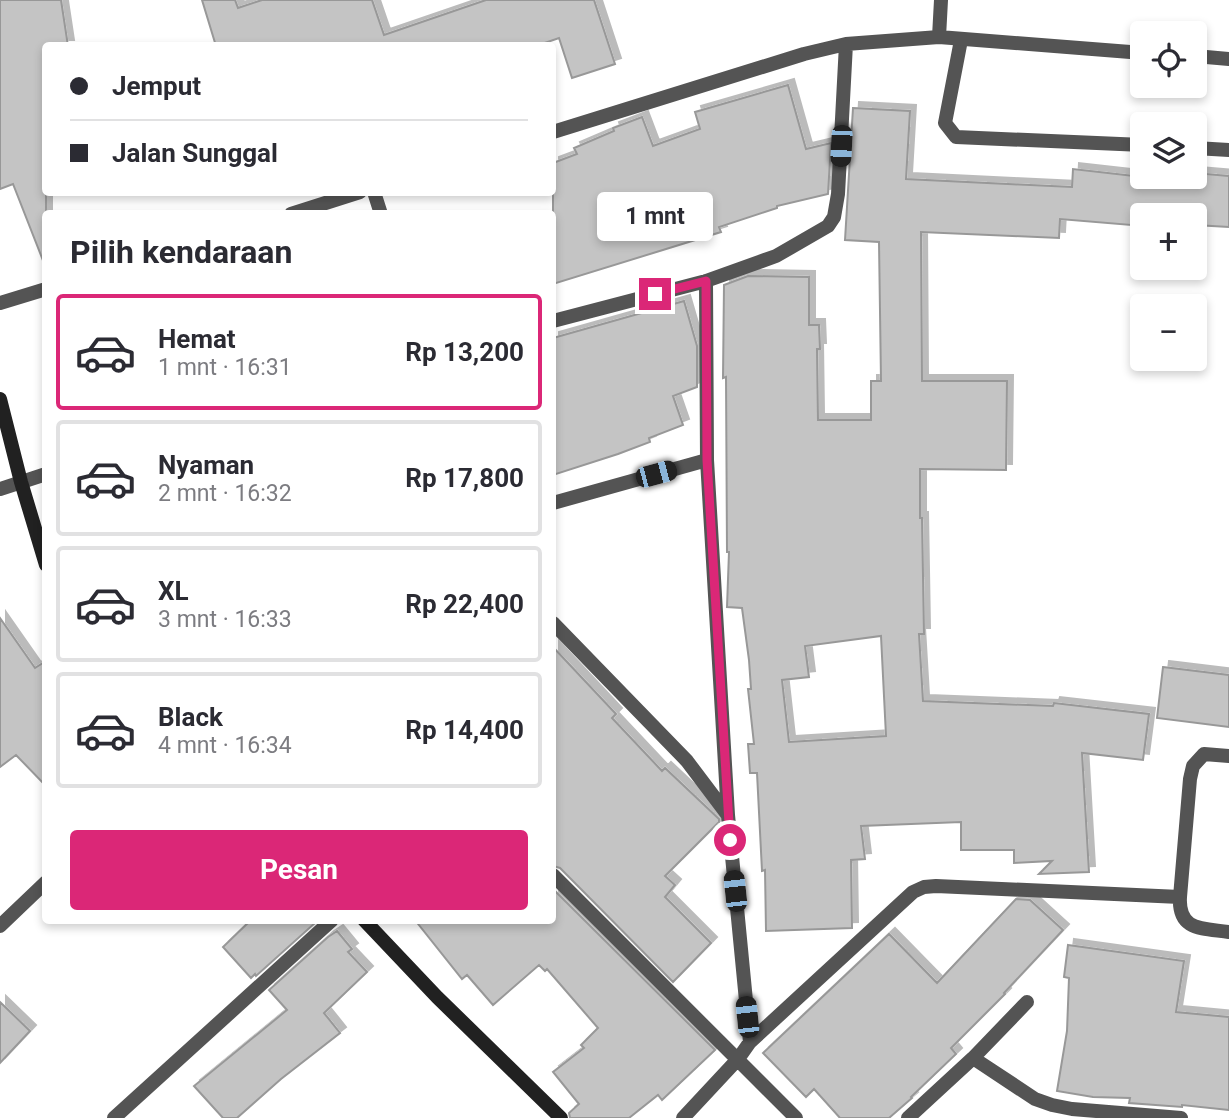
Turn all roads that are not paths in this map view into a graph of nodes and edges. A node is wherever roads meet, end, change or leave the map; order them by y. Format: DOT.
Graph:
graph roads {
  1 [pos="941,0"];
  2 [pos="939,37"];
  3 [pos="961,40"];
  4 [pos="846,44"];
  5 [pos="1130,52"];
  6 [pos="1207,57"];
  7 [pos="1229,59"];
  8 [pos="556,131"];
  9 [pos="1130,144"];
  10 [pos="1207,149"];
  11 [pos="1229,150"];
  12 [pos="347,196"];
  13 [pos="304,210"];
  14 [pos="706,281"];
  15 [pos="42,290"];
  16 [pos="0,303"];
  17 [pos="556,320"];
  18 [pos="0,400"];
  19 [pos="707,460"];
  20 [pos="42,475"];
  21 [pos="21,482"];
  22 [pos="0,489"];
  23 [pos="556,502"];
  24 [pos="42,552"];
  25 [pos="556,626"];
  26 [pos="1229,756"];
  27 [pos="728,815"];
  28 [pos="556,878"];
  29 [pos="42,887"];
  30 [pos="1180,897"];
  31 [pos="328,924"];
  32 [pos="367,924"];
  33 [pos="0,926"];
  34 [pos="1229,932"];
  35 [pos="1027,1002"];
  36 [pos="750,1042"];
  37 [pos="973,1058"];
  38 [pos="738,1059"];
  39 [pos="114,1118"];
  40 [pos="561,1118"];
  41 [pos="683,1118"];
  42 [pos="796,1118"];
  43 [pos="908,1118"];
  44 [pos="1181,1118"];
  1 -- 2 [label="street"];
  2 -- 3 [label="street"];
  2 -- 4 [label="street"];
  3 -- 5 [label="street"];
  3 -- 9 [label="street"];
  4 -- 8 [label="street"];
  4 -- 14 [label="street"];
  6 -- 7 [label="street"];
  10 -- 11 [label="street"];
  12 -- 13 [label="street"];
  14 -- 17 [label="street"];
  14 -- 19 [label="street"];
  15 -- 16 [label="street"];
  18 -- 21 [label="street"];
  19 -- 23 [label="street"];
  19 -- 27 [label="street"];
  20 -- 21 [label="street"];
  21 -- 22 [label="street"];
  21 -- 24 [label="street"];
  25 -- 27 [label="street"];
  26 -- 30 [label="street"];
  27 -- 36 [label="street"];
  28 -- 38 [label="street"];
  29 -- 33 [label="street"];
  30 -- 34 [label="street"];
  30 -- 36 [label="street"];
  31 -- 39 [label="street"];
  32 -- 40 [label="street"];
  35 -- 37 [label="street"];
  36 -- 38 [label="street"];
  37 -- 43 [label="street"];
  37 -- 44 [label="street"];
  38 -- 41 [label="street"];
  38 -- 42 [label="street"];
}
